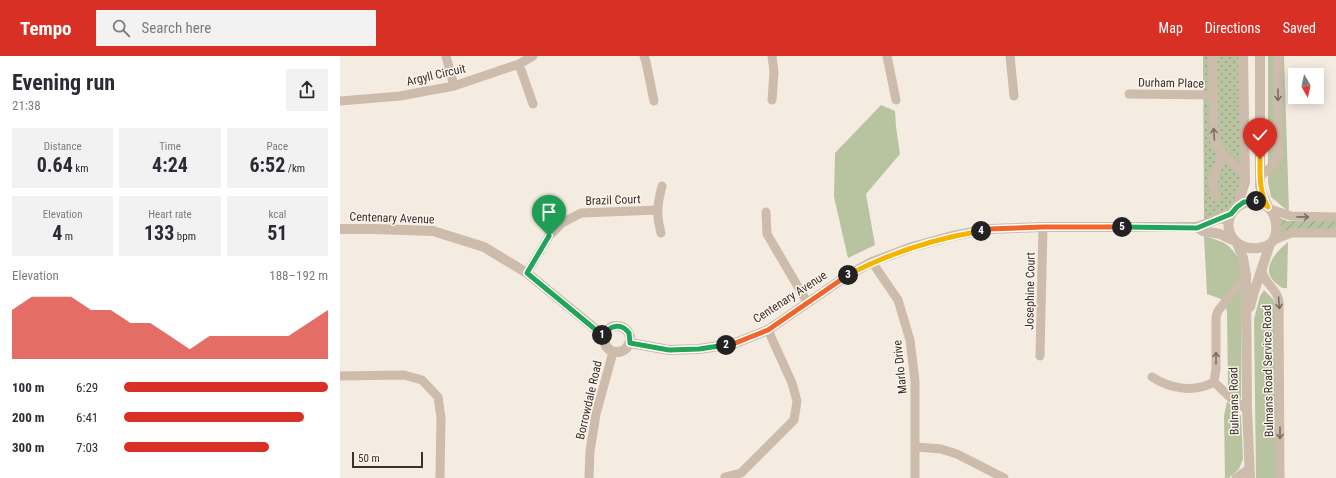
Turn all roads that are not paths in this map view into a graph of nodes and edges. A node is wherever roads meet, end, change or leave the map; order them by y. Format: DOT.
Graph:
graph roads {
  1 [pos="446,56"];
  2 [pos="533,56"];
  3 [pos="644,56"];
  4 [pos="772,56"];
  5 [pos="887,56"];
  6 [pos="1010,56"];
  7 [pos="1213,56"];
  8 [pos="1244,56"];
  9 [pos="1260,56"];
  10 [pos="1278,56"];
  11 [pos="519,64"];
  12 [pos="454,86"];
  13 [pos="1130,94"];
  14 [pos="1213,95"];
  15 [pos="1014,96"];
  16 [pos="772,100"];
  17 [pos="896,100"];
  18 [pos="340,101"];
  19 [pos="654,101"];
  20 [pos="533,104"];
  21 [pos="1220,150"];
  22 [pos="1233,163"];
  23 [pos="1219,165"];
  24 [pos="1245,175"];
  25 [pos="1260,176"];
  26 [pos="662,186"];
  27 [pos="1216,197"];
  28 [pos="1269,208"];
  29 [pos="658,210"];
  30 [pos="1234,210"];
  31 [pos="766,212"];
  32 [pos="1336,217"];
  33 [pos="1043,227"];
  34 [pos="1197,228"];
  35 [pos="340,229"];
  36 [pos="1336,233"];
  37 [pos="661,234"];
  38 [pos="1236,242"];
  39 [pos="1272,242"];
  40 [pos="872,262"];
  41 [pos="1262,270"];
  42 [pos="527,273"];
  43 [pos="1246,274"];
  44 [pos="807,302"];
  45 [pos="1246,324"];
  46 [pos="768,330"];
  47 [pos="604,336"];
  48 [pos="630,343"];
  49 [pos="613,352"];
  50 [pos="1040,356"];
  51 [pos="340,376"];
  52 [pos="1152,377"];
  53 [pos="1214,382"];
  54 [pos="1247,409"];
  55 [pos="916,447"];
  56 [pos="1250,473"];
  57 [pos="725,477"];
  58 [pos="440,478"];
  59 [pos="589,478"];
  60 [pos="915,478"];
  61 [pos="1004,478"];
  62 [pos="1236,478"];
  63 [pos="1280,478"];
  1 -- 12 [label="street"];
  2 -- 11 [label="street, Argyll Circuit"];
  3 -- 19 [label="street"];
  4 -- 16 [label="street"];
  5 -- 17 [label="street"];
  6 -- 15 [label="street"];
  7 -- 14 [label="street"];
  8 -- 24 [label="street"];
  9 -- 25 [label="street"];
  10 -- 25 [label="street, one-way"];
  11 -- 12 [label="street, Argyll Circuit"];
  11 -- 20 [label="street"];
  12 -- 18 [label="street, Argyll Circuit"];
  13 -- 14 [label="street, Durham Place"];
  21 -- 14 [label="street, one-way"];
  21 -- 22 [label="street"];
  21 -- 23 [label="street"];
  22 -- 23 [label="street"];
  22 -- 24 [label="street"];
  23 -- 27 [label="street"];
  24 -- 30 [label="street"];
  25 -- 28 [label="street"];
  26 -- 29 [label="street, Brazil Court"];
  28 -- 30 [label="street"];
  28 -- 32 [label="street, one-way"];
  28 -- 39 [label="street"];
  29 -- 37 [label="street, Brazil Court"];
  29 -- 42 [label="street, Brazil Court"];
  30 -- 34 [label="street, Centenary Avenue"];
  30 -- 38 [label="street"];
  31 -- 44 [label="street"];
  33 -- 34 [label="street, Centenary Avenue"];
  33 -- 40 [label="street, Centenary Avenue"];
  33 -- 50 [label="street, Josephine Court"];
  34 -- 38 [label="street, Centenary Avenue"];
  35 -- 42 [label="street, Centenary Avenue"];
  36 -- 39 [label="street"];
  38 -- 39 [label="street"];
  38 -- 43 [label="street, Bulmans Road"];
  39 -- 41 [label="street, Bulmans Road"];
  40 -- 44 [label="street, Centenary Avenue"];
  40 -- 55 [label="street, Marlo Drive"];
  41 -- 45 [label="street, Bulmans Road"];
  41 -- 63 [label="street, Bulmans Road Service Road, one-way"];
  42 -- 47 [label="street, Centenary Avenue"];
  43 -- 45 [label="street, Bulmans Road"];
  53 -- 43 [label="street, one-way"];
  44 -- 46 [label="street, Centenary Avenue"];
  45 -- 54 [label="street, Bulmans Road"];
  46 -- 48 [label="street, Centenary Avenue"];
  46 -- 57 [label="street"];
  47 -- 48 [label="street"];
  47 -- 49 [label="street"];
  48 -- 49 [label="street"];
  49 -- 59 [label="street, Borrowdale Road"];
  51 -- 58 [label="street"];
  52 -- 53 [label="street"];
  53 -- 54 [label="street, Bulmans Road Service Road"];
  54 -- 56 [label="street, Bulmans Road"];
  55 -- 60 [label="street, Marlo Drive"];
  55 -- 61 [label="street"];
  56 -- 62 [label="street"];
}
